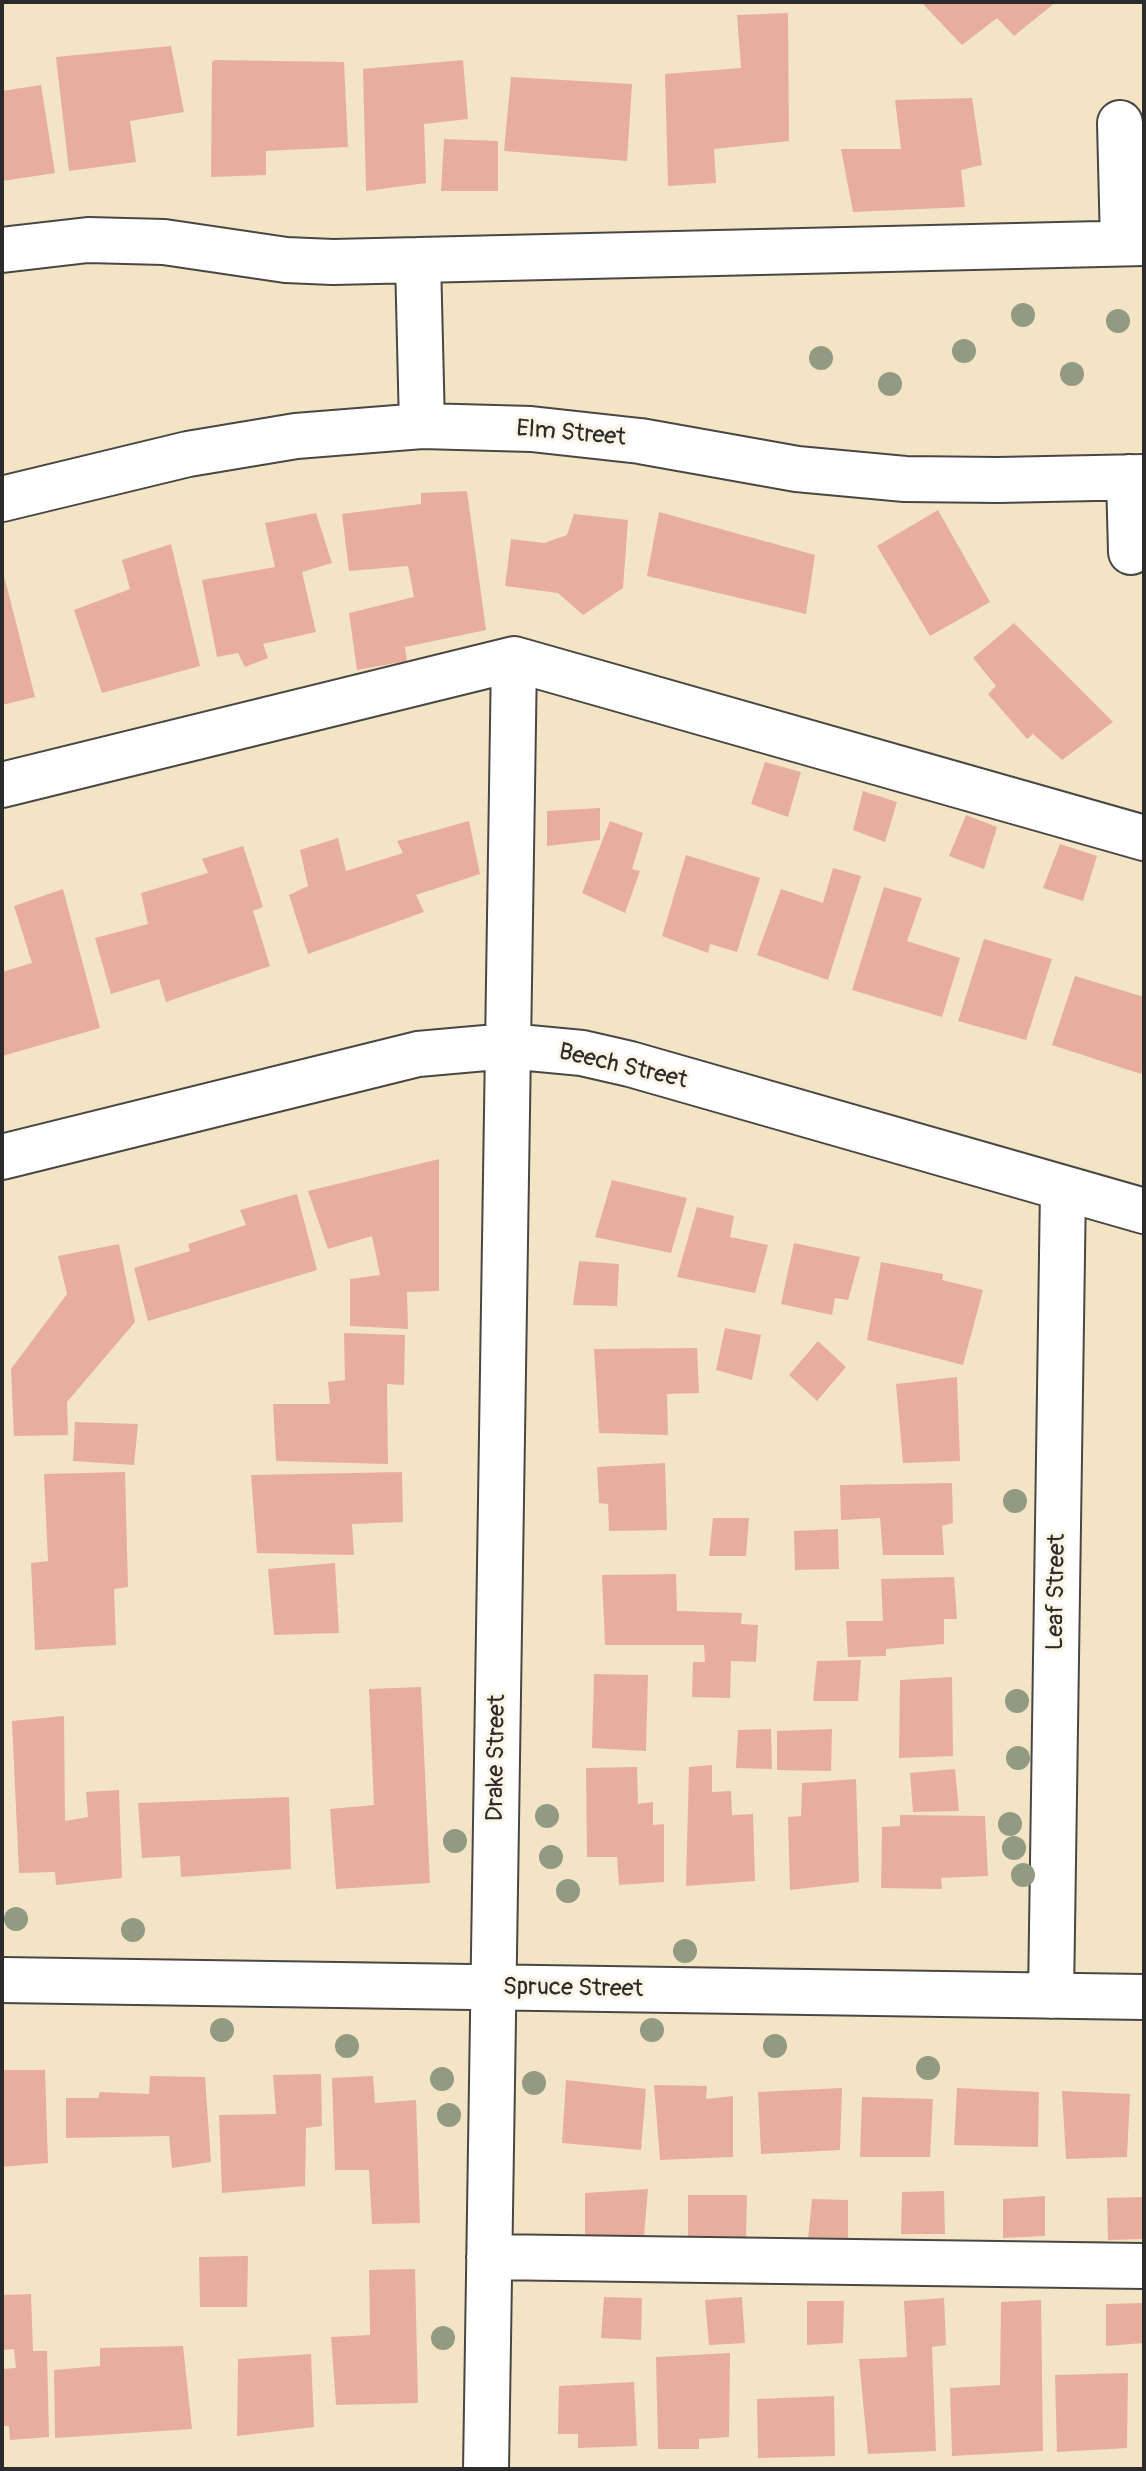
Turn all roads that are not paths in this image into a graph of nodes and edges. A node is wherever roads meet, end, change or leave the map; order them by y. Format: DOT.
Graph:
graph roads {
  1 [pos="1120,123"];
  2 [pos="1133,243"];
  3 [pos="2,250"];
  4 [pos="418,260"];
  5 [pos="422,426"];
  6 [pos="1136,477"];
  7 [pos="2,499"];
  8 [pos="1131,552"];
  9 [pos="514,659"];
  10 [pos="2,785"];
  11 [pos="1144,838"];
  12 [pos="508,1046"];
  13 [pos="2,1157"];
  14 [pos="1063,1188"];
  15 [pos="1144,1211"];
  16 [pos="2,1980"];
  17 [pos="493,1987"];
  18 [pos="1051,1996"];
  19 [pos="1144,1997"];
  20 [pos="489,2257"];
  21 [pos="1144,2266"];
  22 [pos="486,2469"];
  1 -- 2 [label="street"];
  2 -- 4 [label="street"];
  3 -- 4 [label="street"];
  4 -- 5 [label="street"];
  5 -- 6 [label="street, Elm Street"];
  5 -- 7 [label="street, Elm Street"];
  6 -- 8 [label="street"];
  9 -- 10 [label="street"];
  9 -- 11 [label="street"];
  9 -- 12 [label="street, Drake Street"];
  12 -- 13 [label="street, Beech Street"];
  12 -- 14 [label="street, Beech Street"];
  12 -- 17 [label="street, Drake Street"];
  14 -- 15 [label="street, Beech Street"];
  14 -- 18 [label="street, Leaf Street"];
  16 -- 17 [label="street, Spruce Street"];
  17 -- 18 [label="street, Spruce Street"];
  17 -- 20 [label="street, Drake Street"];
  18 -- 19 [label="street, Spruce Street"];
  20 -- 21 [label="street"];
  20 -- 22 [label="street, Drake Street"];
}
